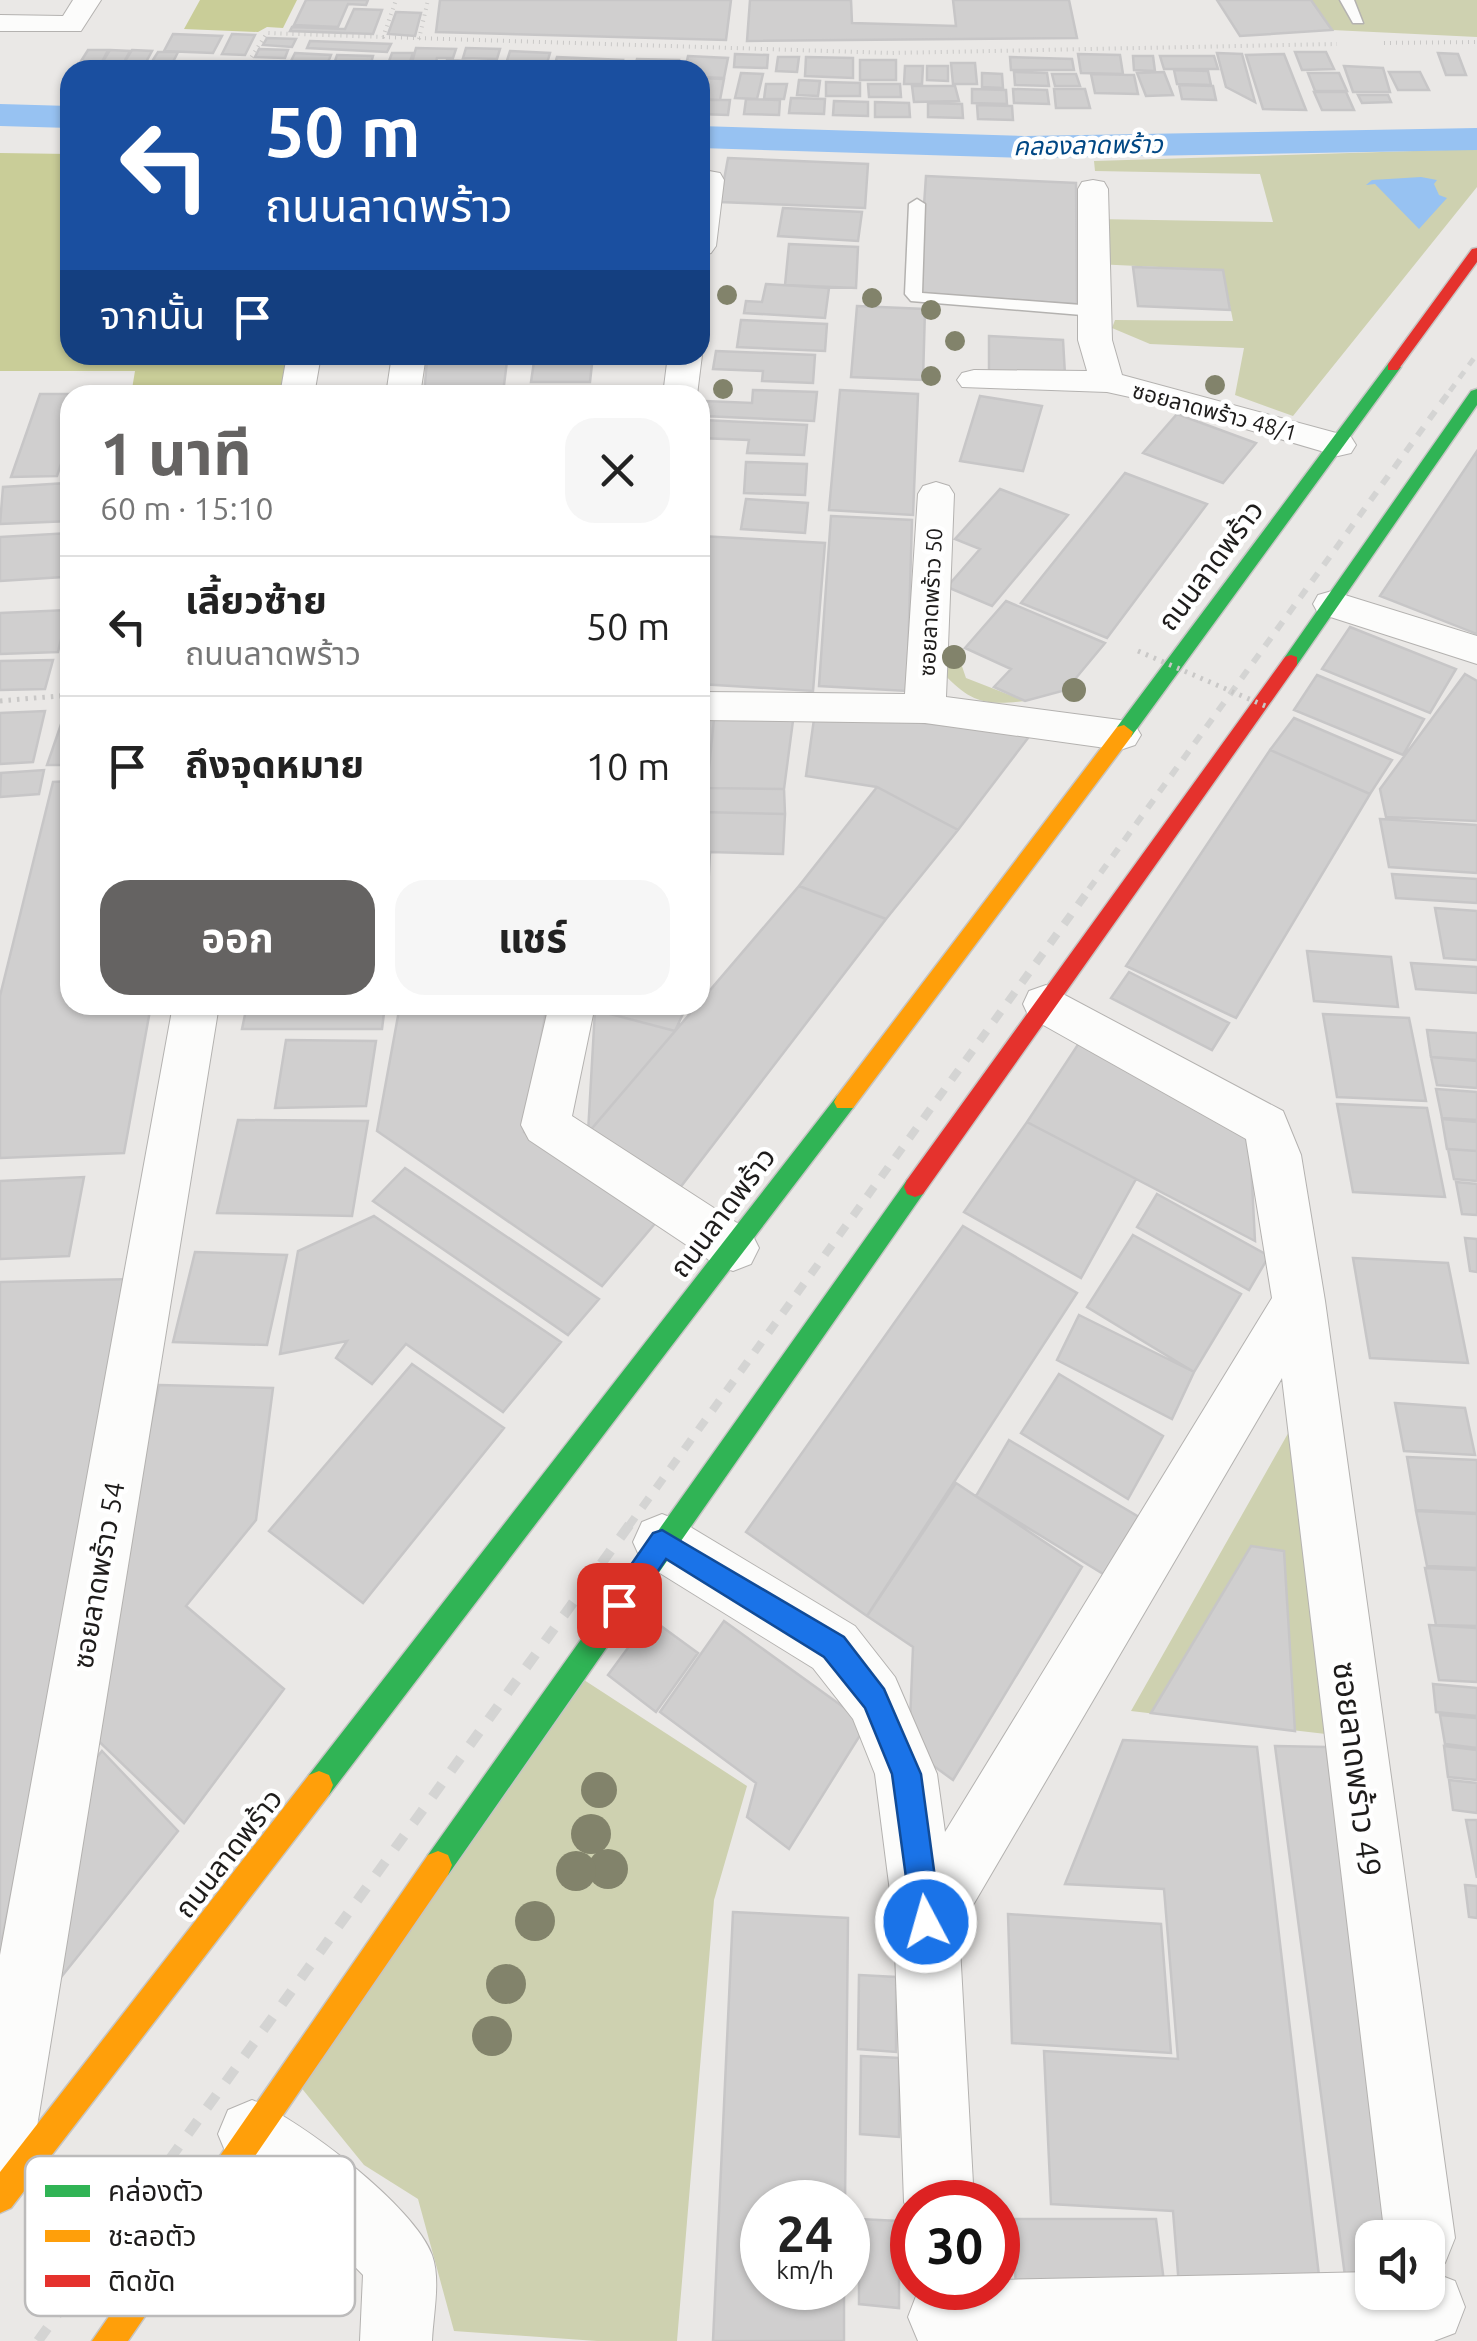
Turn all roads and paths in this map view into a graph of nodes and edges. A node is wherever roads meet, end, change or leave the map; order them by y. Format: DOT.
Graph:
graph roads {
  1 [pos="396,0"];
  2 [pos="428,0"];
  3 [pos="1347,0"];
  4 [pos="83,17"];
  5 [pos="1358,20"];
  6 [pos="0,23"];
  7 [pos="383,37"];
  8 [pos="419,39"];
  9 [pos="1477,42"];
  10 [pos="1377,43"];
  11 [pos="1338,44"];
  12 [pos="250,60"];
  13 [pos="1093,189"];
  14 [pos="918,204"];
  15 [pos="1477,252"];
  16 [pos="1094,311"];
  17 [pos="974,380"];
  18 [pos="1107,382"];
  19 [pos="1475,399"];
  20 [pos="1338,444"];
  21 [pos="936,494"];
  22 [pos="1332,604"];
  23 [pos="1477,650"];
  24 [pos="1138,651"];
  25 [pos="60,696"];
  26 [pos="0,701"];
  27 [pos="710,706"];
  28 [pos="1270,708"];
  29 [pos="925,709"];
  30 [pos="1120,736"];
  31 [pos="1046,1004"];
  32 [pos="194,1015"];
  33 [pos="570,1015"];
  34 [pos="733,1248"];
  35 [pos="1299,1301"];
  36 [pos="662,1542"];
  37 [pos="926,1922"];
  38 [pos="252,2134"];
  39 [pos="0,2145"];
  40 [pos="32,2156"];
  41 [pos="237,2156"];
  42 [pos="281,2156"];
  43 [pos="25,2165"];
  44 [pos="938,2180"];
  45 [pos="0,2197"];
  46 [pos="355,2216"];
  47 [pos="1418,2220"];
  48 [pos="1430,2314"];
  49 [pos="944,2315"];
  50 [pos="125,2316"];
  51 [pos="108,2341"];
  52 [pos="396,2341"];
  1 -- 7 [label="path"];
  2 -- 8 [label="path"];
  3 -- 5 [label="lane"];
  4 -- 6 [label="street"];
  7 -- 8 [label="path"];
  7 -- 12 [label="path"];
  8 -- 11 [label="path"];
  9 -- 10 [label="path"];
  13 -- 16 [label="street, ซอยลาดพร้าว 48/1"];
  14 -- 16 [label="lane"];
  15 -- 20 [label="main road, ถนนลาดพร้าว"];
  16 -- 18 [label="street, ซอยลาดพร้าว 48/1"];
  17 -- 18 [label="street"];
  18 -- 20 [label="street, ซอยลาดพร้าว 48/1"];
  19 -- 22 [label="main road"];
  20 -- 30 [label="main road, ถนนลาดพร้าว"];
  21 -- 29 [label="street, ซอยลาดพร้าว 50"];
  22 -- 23 [label="street"];
  22 -- 31 [label="main road"];
  24 -- 28 [label="path, bridge"];
  25 -- 26 [label="path"];
  27 -- 29 [label="street, ซอยลาดพร้าว 50"];
  29 -- 30 [label="street, ซอยลาดพร้าว 50"];
  30 -- 34 [label="main road, ถนนลาดพร้าว"];
  31 -- 35 [label="street, ซอยลาดพร้าว 49"];
  31 -- 36 [label="main road"];
  32 -- 39 [label="street, ซอยลาดพร้าว 54"];
  33 -- 34 [label="street"];
  34 -- 40 [label="main road, ถนนลาดพร้าว"];
  35 -- 37 [label="street"];
  35 -- 47 [label="street, ซอยลาดพร้าว 49"];
  36 -- 37 [label="street"];
  36 -- 38 [label="main road"];
  37 -- 44 [label="street"];
  38 -- 41 [label="main road"];
  38 -- 42 [label="street"];
  43 -- 45 [label="main road, ถนนลาดพร้าว"];
  46 -- 52 [label="street"];
  48 -- 49 [label="street"];
  50 -- 51 [label="main road"];
}
